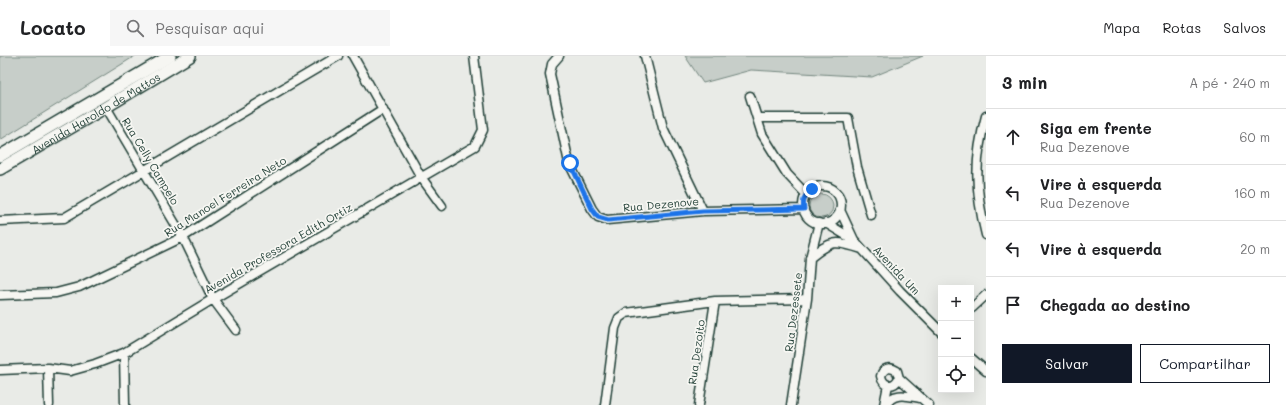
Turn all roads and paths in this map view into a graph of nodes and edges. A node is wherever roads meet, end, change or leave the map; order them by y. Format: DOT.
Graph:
graph roads {
  1 [pos="170,56"];
  2 [pos="190,56"];
  3 [pos="338,56"];
  4 [pos="354,56"];
  5 [pos="474,56"];
  6 [pos="559,56"];
  7 [pos="645,56"];
  8 [pos="750,96"];
  9 [pos="106,108"];
  10 [pos="383,109"];
  11 [pos="986,116"];
  12 [pos="757,118"];
  13 [pos="0,156"];
  14 [pos="0,169"];
  15 [pos="144,171"];
  16 [pos="421,177"];
  17 [pos="806,194"];
  18 [pos="442,206"];
  19 [pos="804,209"];
  20 [pos="840,210"];
  21 [pos="703,211"];
  22 [pos="871,216"];
  23 [pos="0,221"];
  24 [pos="822,223"];
  25 [pos="986,235"];
  26 [pos="183,238"];
  27 [pos="854,240"];
  28 [pos="862,249"];
  29 [pos="810,258"];
  30 [pos="0,295"];
  31 [pos="986,295"];
  32 [pos="213,299"];
  33 [pos="807,299"];
  34 [pos="715,301"];
  35 [pos="974,306"];
  36 [pos="938,329"];
  37 [pos="236,330"];
  38 [pos="124,353"];
  39 [pos="974,361"];
  40 [pos="48,368"];
  41 [pos="0,370"];
  42 [pos="986,371"];
  43 [pos="899,378"];
  44 [pos="888,386"];
  45 [pos="921,399"];
  46 [pos="49,405"];
  47 [pos="125,405"];
  48 [pos="605,405"];
  49 [pos="699,405"];
  50 [pos="791,405"];
  51 [pos="885,405"];
  52 [pos="929,405"];
  1 -- 13 [label="street, Avenida Haroldo de Mattos"];
  2 -- 9 [label="street, Avenida Haroldo de Mattos"];
  3 -- 15 [label="street"];
  4 -- 10 [label="street"];
  5 -- 16 [label="street, Avenida Professora Edith Ortiz"];
  6 -- 21 [label="street, Rua Dezenove"];
  7 -- 21 [label="street"];
  8 -- 12 [label="street"];
  9 -- 14 [label="street, Avenida Haroldo de Mattos"];
  9 -- 15 [label="street, Rua Celly Campelo"];
  10 -- 16 [label="street"];
  10 -- 26 [label="street, Rua Manoel Ferreira Neto"];
  11 -- 25 [label="street"];
  12 -- 17 [label="street"];
  12 -- 22 [label="street"];
  15 -- 23 [label="street"];
  15 -- 26 [label="street, Rua Celly Campelo"];
  16 -- 18 [label="street"];
  16 -- 32 [label="street, Avenida Professora Edith Ortiz"];
  17 -- 19 [label="street"];
  17 -- 20 [label="street"];
  19 -- 21 [label="street, Rua Dezenove"];
  19 -- 24 [label="street"];
  20 -- 24 [label="street"];
  20 -- 27 [label="street, Avenida Um"];
  24 -- 27 [label="street, Avenida Um"];
  24 -- 29 [label="street, Rua Dezessete"];
  26 -- 30 [label="street, Rua Manoel Ferreira Neto"];
  26 -- 32 [label="street, Rua Celly Campelo"];
  27 -- 28 [label="street, Avenida Um"];
  28 -- 29 [label="street"];
  28 -- 36 [label="street, Avenida Um"];
  29 -- 33 [label="street, Rua Dezessete"];
  31 -- 35 [label="street"];
  32 -- 37 [label="street, Rua Celly Campelo"];
  32 -- 38 [label="street, Avenida Professora Edith Ortiz"];
  33 -- 34 [label="street"];
  33 -- 50 [label="street, Rua Dezessete"];
  34 -- 48 [label="street"];
  34 -- 49 [label="street, Rua Dezoito"];
  38 -- 40 [label="street, Avenida Professora Edith Ortiz"];
  38 -- 47 [label="street"];
  39 -- 42 [label="street"];
  40 -- 41 [label="street, Avenida Professora Edith Ortiz"];
  40 -- 46 [label="street"];
  43 -- 44 [label="street"];
  43 -- 44 [label="street"];
  43 -- 45 [label="street"];
  44 -- 51 [label="street"];
  45 -- 51 [label="street"];
  45 -- 52 [label="street"];
}
